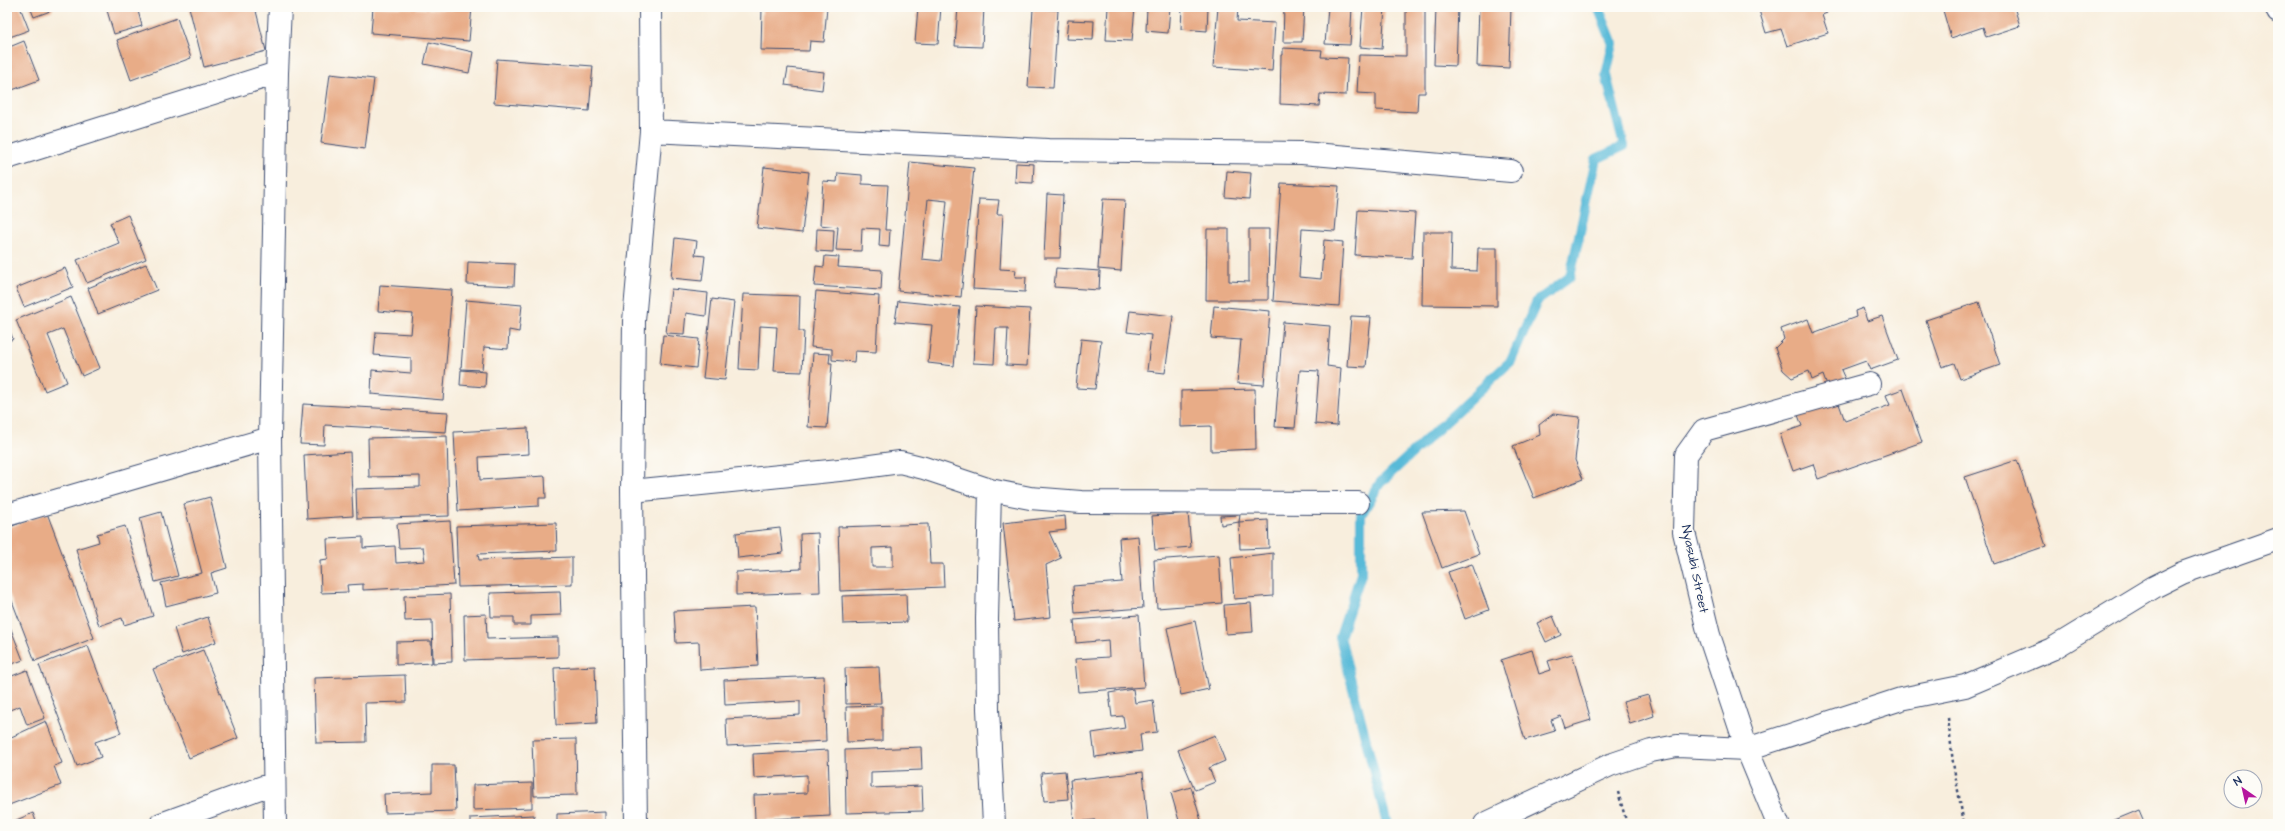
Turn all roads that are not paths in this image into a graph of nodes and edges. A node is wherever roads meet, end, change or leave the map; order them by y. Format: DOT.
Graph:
graph roads {
  1 [pos="280,7"];
  2 [pos="650,7"];
  3 [pos="2276,7"];
  4 [pos="2278,12"];
  5 [pos="276,73"];
  6 [pos="651,131"];
  7 [pos="7,158"];
  8 [pos="1512,171"];
  9 [pos="1869,384"];
  10 [pos="270,438"];
  11 [pos="990,490"];
  12 [pos="632,491"];
  13 [pos="1358,503"];
  14 [pos="7,515"];
  15 [pos="2278,539"];
  16 [pos="1747,749"];
  17 [pos="274,783"];
  18 [pos="161,824"];
  19 [pos="275,824"];
  20 [pos="636,824"];
  21 [pos="994,824"];
  22 [pos="1485,824"];
  23 [pos="1778,824"];
  1 -- 5 [label="street"];
  2 -- 6 [label="street"];
  3 -- 4 [label="street"];
  5 -- 7 [label="street"];
  5 -- 10 [label="street"];
  6 -- 8 [label="street"];
  6 -- 12 [label="street"];
  9 -- 16 [label="street, Nyasubi Street"];
  10 -- 14 [label="street"];
  10 -- 17 [label="street"];
  11 -- 12 [label="street"];
  11 -- 13 [label="street"];
  11 -- 21 [label="street"];
  12 -- 20 [label="street"];
  15 -- 16 [label="street"];
  16 -- 22 [label="street"];
  16 -- 23 [label="street, Nyasubi Street"];
  17 -- 18 [label="street"];
  17 -- 19 [label="street"];
}
